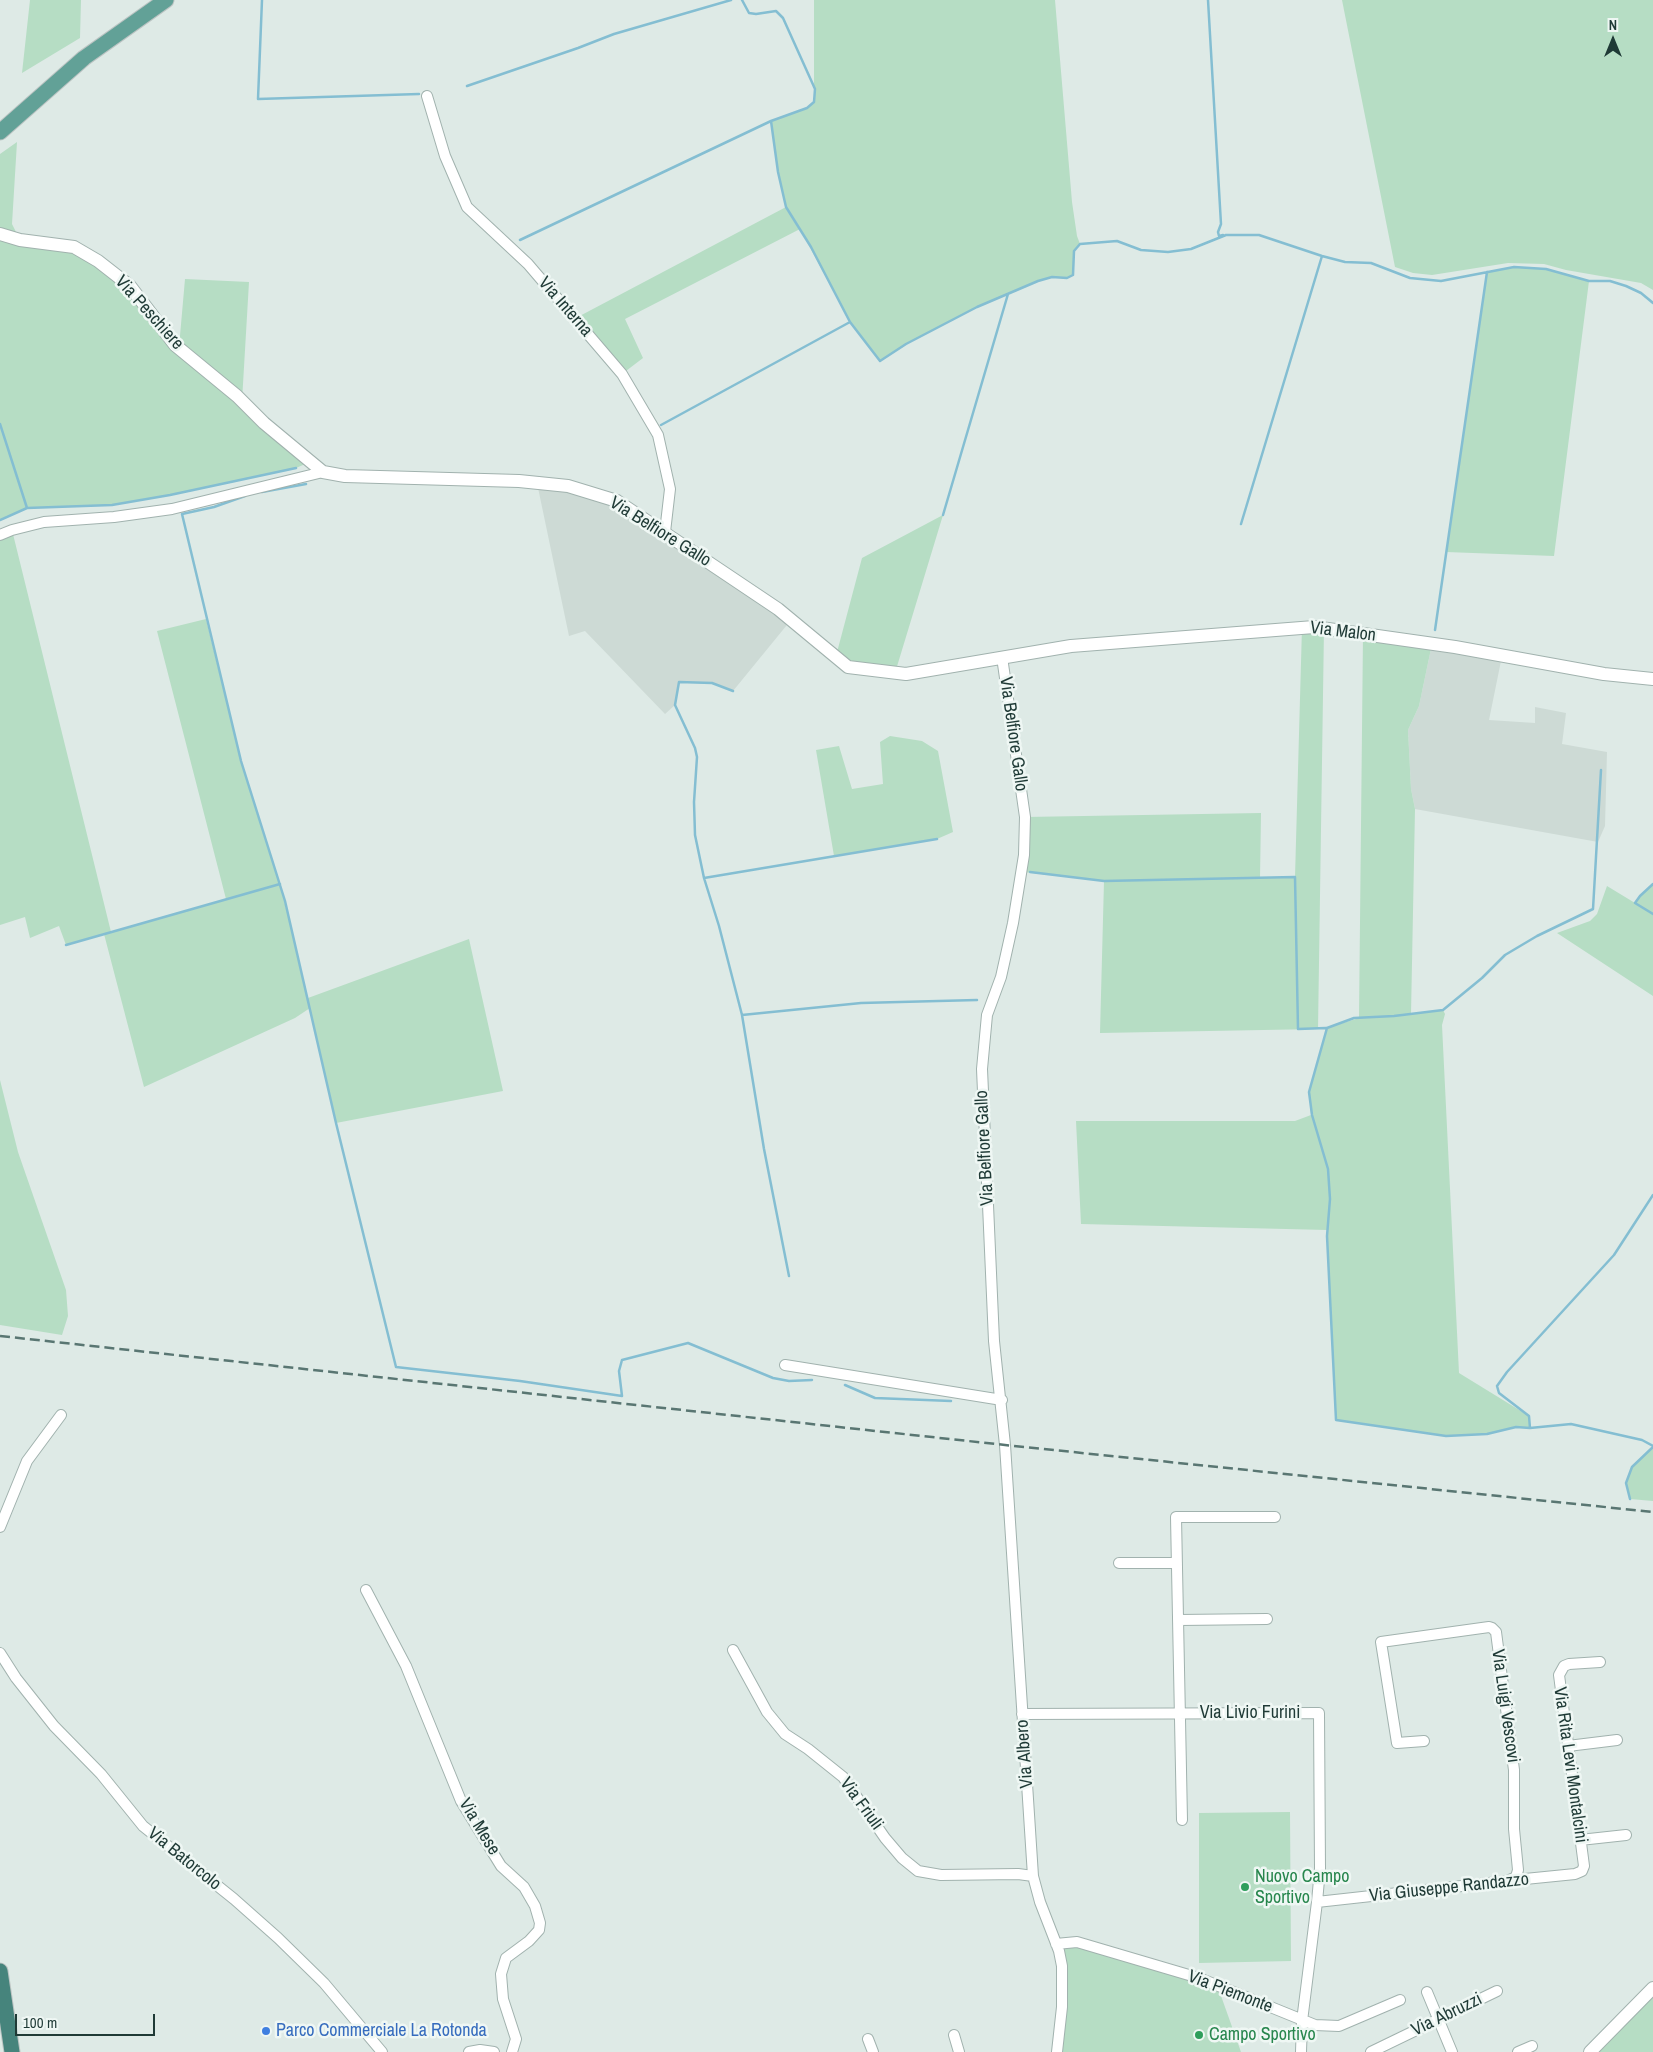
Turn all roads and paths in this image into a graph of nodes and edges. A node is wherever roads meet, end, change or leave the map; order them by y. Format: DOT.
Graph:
graph roads {
  1 [pos="166,0"];
  2 [pos="427,96"];
  3 [pos="0,132"];
  4 [pos="0,234"];
  5 [pos="323,472"];
  6 [pos="345,476"];
  7 [pos="665,532"];
  8 [pos="0,535"];
  9 [pos="1002,658"];
  10 [pos="1653,679"];
  11 [pos="785,1365"];
  12 [pos="1002,1400"];
  13 [pos="61,1415"];
  14 [pos="1006,1451"];
  15 [pos="1275,1517"];
  16 [pos="0,1527"];
  17 [pos="1119,1563"];
  18 [pos="1177,1563"];
  19 [pos="366,1590"];
  20 [pos="1266,1619"];
  21 [pos="1179,1620"];
  22 [pos="733,1650"];
  23 [pos="0,1653"];
  24 [pos="1600,1662"];
  25 [pos="1181,1713"];
  26 [pos="1022,1714"];
  27 [pos="1424,1740"];
  28 [pos="1617,1740"];
  29 [pos="1568,1746"];
  30 [pos="1182,1820"];
  31 [pos="1626,1835"];
  32 [pos="1580,1840"];
  33 [pos="1582,1871"];
  34 [pos="1033,1876"];
  35 [pos="1516,1877"];
  36 [pos="1317,1902"];
  37 [pos="1056,1944"];
  38 [pos="0,1971"];
  39 [pos="1653,1988"];
  40 [pos="1497,1991"];
  41 [pos="1427,1992"];
  42 [pos="1400,2000"];
  43 [pos="1438,2019"];
  44 [pos="1302,2021"];
  45 [pos="954,2034"];
  46 [pos="868,2039"];
  47 [pos="1532,2046"];
  48 [pos="12,2052"];
  49 [pos="382,2052"];
  50 [pos="469,2052"];
  51 [pos="494,2052"];
  52 [pos="512,2052"];
  53 [pos="872,2052"];
  54 [pos="959,2052"];
  55 [pos="1057,2052"];
  56 [pos="1300,2052"];
  57 [pos="1371,2052"];
  58 [pos="1452,2052"];
  59 [pos="1518,2052"];
  60 [pos="1590,2052"];
  1 -- 3 [label="main road"];
  2 -- 7 [label="street, Via Interna"];
  4 -- 5 [label="street, Via Peschiere"];
  5 -- 6 [label="street, Via Peschiere"];
  5 -- 8 [label="street, Via Peschiere"];
  6 -- 7 [label="street, Via Belfiore Gallo"];
  7 -- 9 [label="street, Via Belfiore Gallo"];
  9 -- 10 [label="street, Via Malon"];
  9 -- 12 [label="street, Via Belfiore Gallo"];
  11 -- 12 [label="street"];
  12 -- 14 [label="street, Via Belfiore Gallo"];
  13 -- 16 [label="street"];
  14 -- 26 [label="street, Via Albero"];
  15 -- 18 [label="street"];
  17 -- 18 [label="street"];
  18 -- 21 [label="street"];
  19 -- 52 [label="street, Via Mese"];
  20 -- 21 [label="street"];
  21 -- 25 [label="street"];
  22 -- 34 [label="street, Via Friuli"];
  23 -- 49 [label="street, Via Batorcolo"];
  24 -- 29 [label="street, Via Rita Levi Montalcini"];
  25 -- 26 [label="street, Via Livio Furini"];
  25 -- 30 [label="street"];
  25 -- 36 [label="street, Via Livio Furini"];
  26 -- 34 [label="street, Via Albero"];
  27 -- 35 [label="street, Via Luigi Vescovi"];
  28 -- 29 [label="street"];
  29 -- 32 [label="street, Via Rita Levi Montalcini"];
  31 -- 32 [label="street"];
  32 -- 33 [label="street, Via Rita Levi Montalcini"];
  33 -- 35 [label="street, Via Giuseppe Randazzo"];
  34 -- 37 [label="street, Via Albero"];
  35 -- 36 [label="street, Via Giuseppe Randazzo"];
  36 -- 44 [label="street"];
  37 -- 44 [label="street, Via Piemonte"];
  37 -- 55 [label="street, Via Albero"];
  38 -- 48 [label="highway"];
  39 -- 60 [label="street"];
  40 -- 43 [label="street, Via Abruzzi"];
  41 -- 43 [label="street"];
  42 -- 44 [label="street, Via Piemonte"];
  43 -- 57 [label="street, Via Abruzzi"];
  43 -- 58 [label="street"];
  44 -- 56 [label="street"];
  45 -- 54 [label="street"];
  46 -- 53 [label="street"];
  47 -- 59 [label="street"];
  50 -- 51 [label="street"];
}
